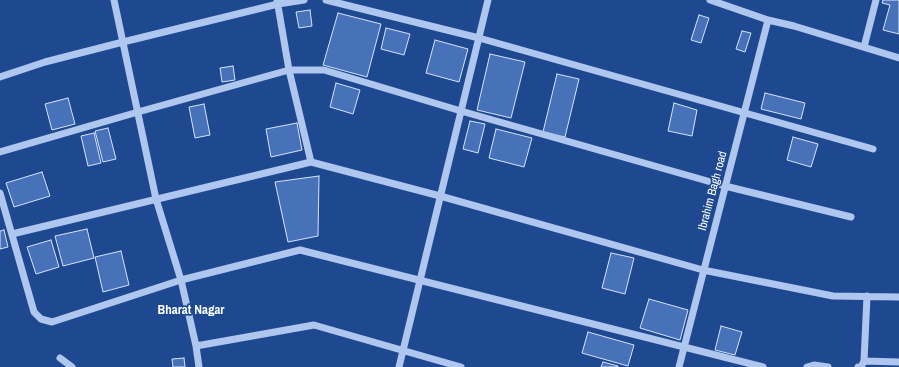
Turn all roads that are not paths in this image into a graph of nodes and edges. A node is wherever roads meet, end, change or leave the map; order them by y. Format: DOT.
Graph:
graph roads {
  1 [pos="114,0"];
  2 [pos="304,0"];
  3 [pos="326,0"];
  4 [pos="488,0"];
  5 [pos="710,0"];
  6 [pos="876,0"];
  7 [pos="278,2"];
  8 [pos="768,20"];
  9 [pos="479,38"];
  10 [pos="123,42"];
  11 [pos="864,47"];
  12 [pos="899,58"];
  13 [pos="289,70"];
  14 [pos="0,77"];
  15 [pos="461,111"];
  16 [pos="138,112"];
  17 [pos="744,112"];
  18 [pos="873,149"];
  19 [pos="0,152"];
  20 [pos="311,162"];
  21 [pos="725,186"];
  22 [pos="0,193"];
  23 [pos="440,196"];
  24 [pos="156,199"];
  25 [pos="851,217"];
  26 [pos="12,234"];
  27 [pos="703,270"];
  28 [pos="181,280"];
  29 [pos="420,280"];
  30 [pos="867,296"];
  31 [pos="899,297"];
  32 [pos="196,346"];
  33 [pos="684,346"];
  34 [pos="403,350"];
  35 [pos="60,358"];
  36 [pos="864,361"];
  37 [pos="899,362"];
  38 [pos="72,367"];
  39 [pos="199,367"];
  40 [pos="399,367"];
  41 [pos="461,367"];
  42 [pos="679,367"];
  43 [pos="763,367"];
  44 [pos="807,367"];
  45 [pos="828,367"];
  46 [pos="858,367"];
  1 -- 10 [label="street"];
  2 -- 7 [label="street"];
  3 -- 9 [label="street"];
  4 -- 9 [label="street"];
  5 -- 8 [label="street"];
  6 -- 11 [label="street"];
  7 -- 10 [label="street"];
  7 -- 13 [label="street"];
  8 -- 11 [label="street"];
  8 -- 17 [label="street, Ibrahim Bagh road"];
  9 -- 15 [label="street"];
  9 -- 17 [label="street"];
  10 -- 14 [label="street"];
  10 -- 16 [label="street"];
  11 -- 12 [label="street"];
  13 -- 15 [label="street"];
  13 -- 16 [label="street"];
  13 -- 20 [label="street"];
  15 -- 21 [label="street"];
  15 -- 23 [label="street"];
  16 -- 19 [label="street"];
  16 -- 24 [label="street"];
  17 -- 18 [label="street"];
  17 -- 21 [label="street, Ibrahim Bagh road"];
  20 -- 23 [label="street"];
  20 -- 24 [label="street"];
  21 -- 25 [label="street"];
  21 -- 27 [label="street, Ibrahim Bagh road"];
  22 -- 26 [label="street"];
  23 -- 27 [label="street"];
  23 -- 29 [label="street"];
  24 -- 26 [label="street"];
  24 -- 28 [label="street"];
  26 -- 28 [label="street"];
  27 -- 30 [label="street"];
  27 -- 33 [label="street, Ibrahim Bagh road"];
  28 -- 29 [label="street"];
  28 -- 32 [label="street"];
  29 -- 33 [label="street"];
  29 -- 34 [label="street"];
  30 -- 31 [label="street"];
  30 -- 36 [label="street"];
  32 -- 34 [label="street"];
  32 -- 39 [label="street"];
  33 -- 42 [label="street, Ibrahim Bagh road"];
  33 -- 43 [label="street"];
  34 -- 40 [label="street"];
  34 -- 41 [label="street"];
  35 -- 38 [label="street"];
  36 -- 37 [label="street"];
  36 -- 46 [label="street"];
  44 -- 45 [label="street"];
}
